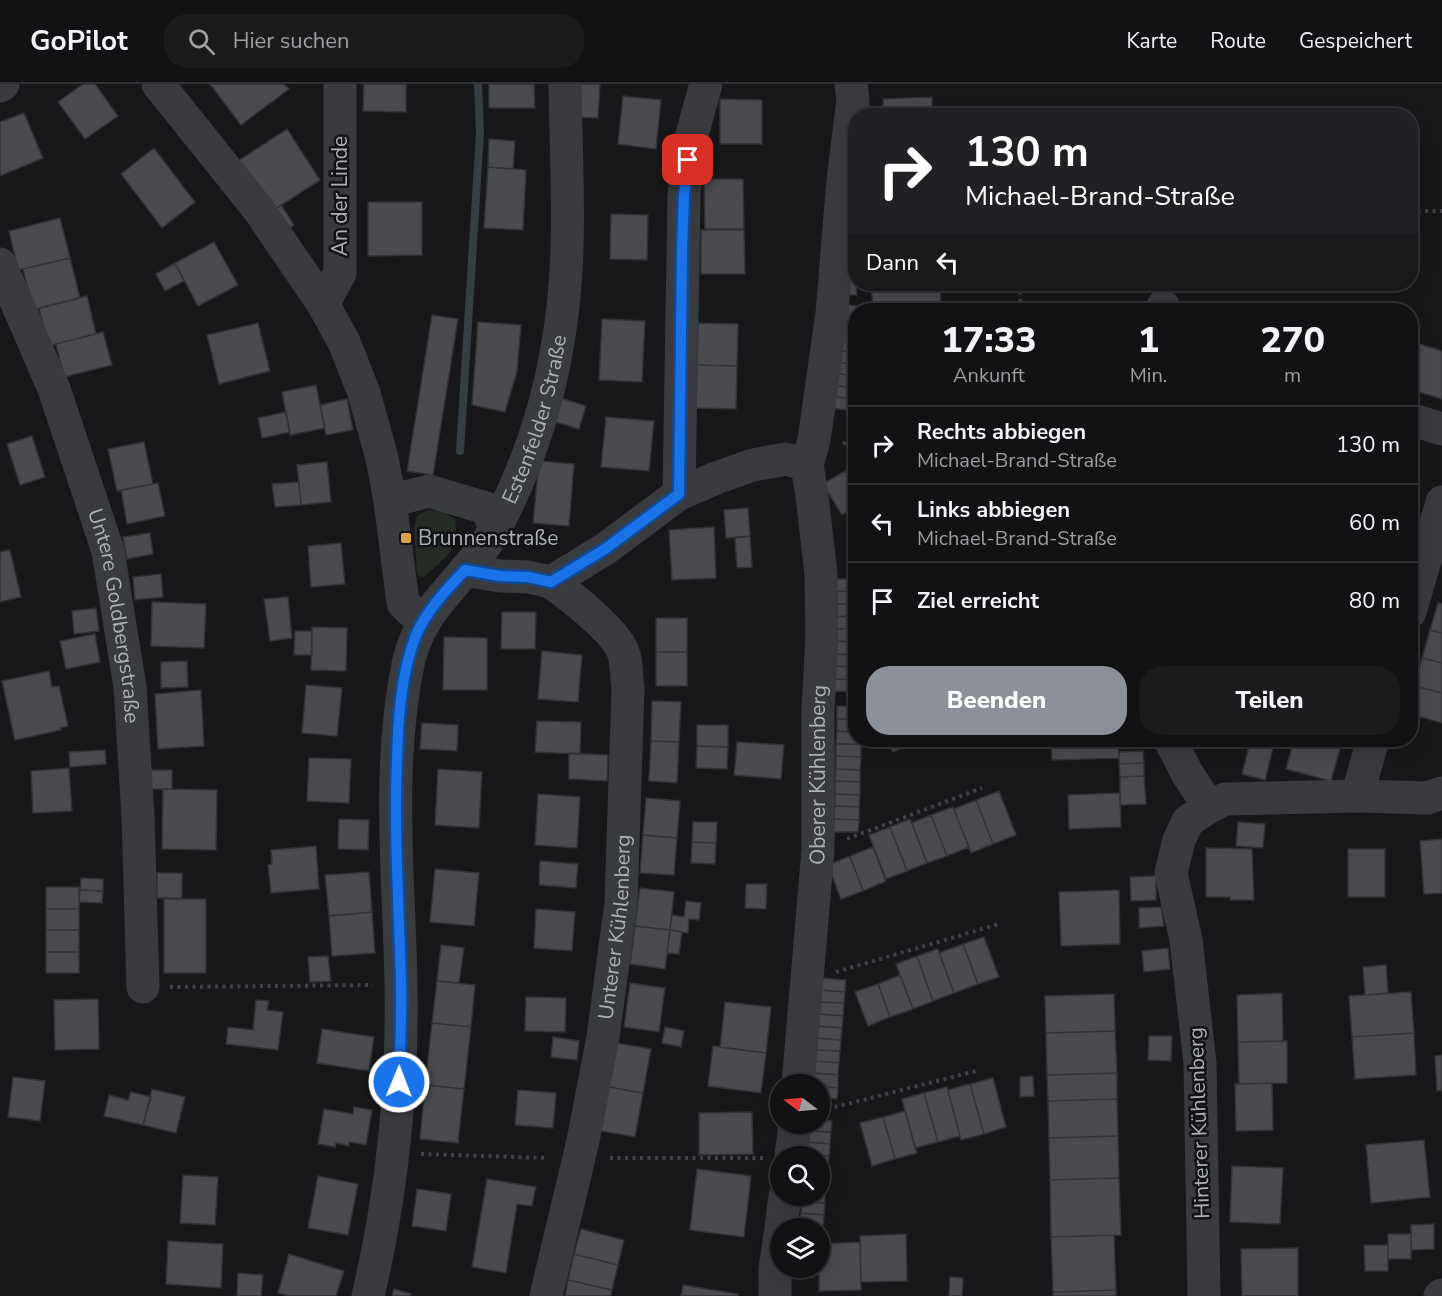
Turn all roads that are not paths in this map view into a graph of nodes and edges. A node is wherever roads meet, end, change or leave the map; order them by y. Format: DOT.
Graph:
graph roads {
  1 [pos="158,84"];
  2 [pos="340,84"];
  3 [pos="565,84"];
  4 [pos="706,84"];
  5 [pos="856,89"];
  6 [pos="853,108"];
  7 [pos="848,145"];
  8 [pos="0,264"];
  9 [pos="323,304"];
  10 [pos="1418,422"];
  11 [pos="1442,429"];
  12 [pos="807,465"];
  13 [pos="679,494"];
  14 [pos="390,501"];
  15 [pos="1442,502"];
  16 [pos="496,528"];
  17 [pos="465,570"];
  18 [pos="551,582"];
  19 [pos="1418,584"];
  20 [pos="423,622"];
  21 [pos="1174,747"];
  22 [pos="1371,747"];
  23 [pos="1442,793"];
  24 [pos="1357,796"];
  25 [pos="1209,807"];
  26 [pos="143,987"];
  27 [pos="799,1074"];
  28 [pos="775,1278"];
  29 [pos="368,1296"];
  30 [pos="546,1296"];
  31 [pos="775,1296"];
  32 [pos="1204,1296"];
  1 -- 9 [label="street"];
  2 -- 9 [label="street, An der Linde"];
  3 -- 16 [label="street, Estenfelder Straße"];
  4 -- 13 [label="street"];
  5 -- 6 [label="street, Oberer Kühlenberg"];
  7 -- 12 [label="street, Oberer Kühlenberg"];
  8 -- 26 [label="street, Untere Goldbergstraße"];
  9 -- 14 [label="street"];
  10 -- 11 [label="street"];
  12 -- 13 [label="street"];
  12 -- 27 [label="street, Oberer Kühlenberg"];
  13 -- 18 [label="street"];
  14 -- 16 [label="street"];
  14 -- 20 [label="street"];
  15 -- 19 [label="street"];
  16 -- 17 [label="street, Estenfelder Straße"];
  17 -- 18 [label="street"];
  17 -- 20 [label="street, Estenfelder Straße"];
  18 -- 30 [label="street, Unterer Kühlenberg"];
  20 -- 29 [label="street, Estenfelder Straße"];
  21 -- 25 [label="street"];
  22 -- 24 [label="street"];
  23 -- 24 [label="street, Hinterer Kühlenberg"];
  24 -- 25 [label="street, Hinterer Kühlenberg"];
  25 -- 32 [label="street, Hinterer Kühlenberg"];
  28 -- 31 [label="street"];
}
